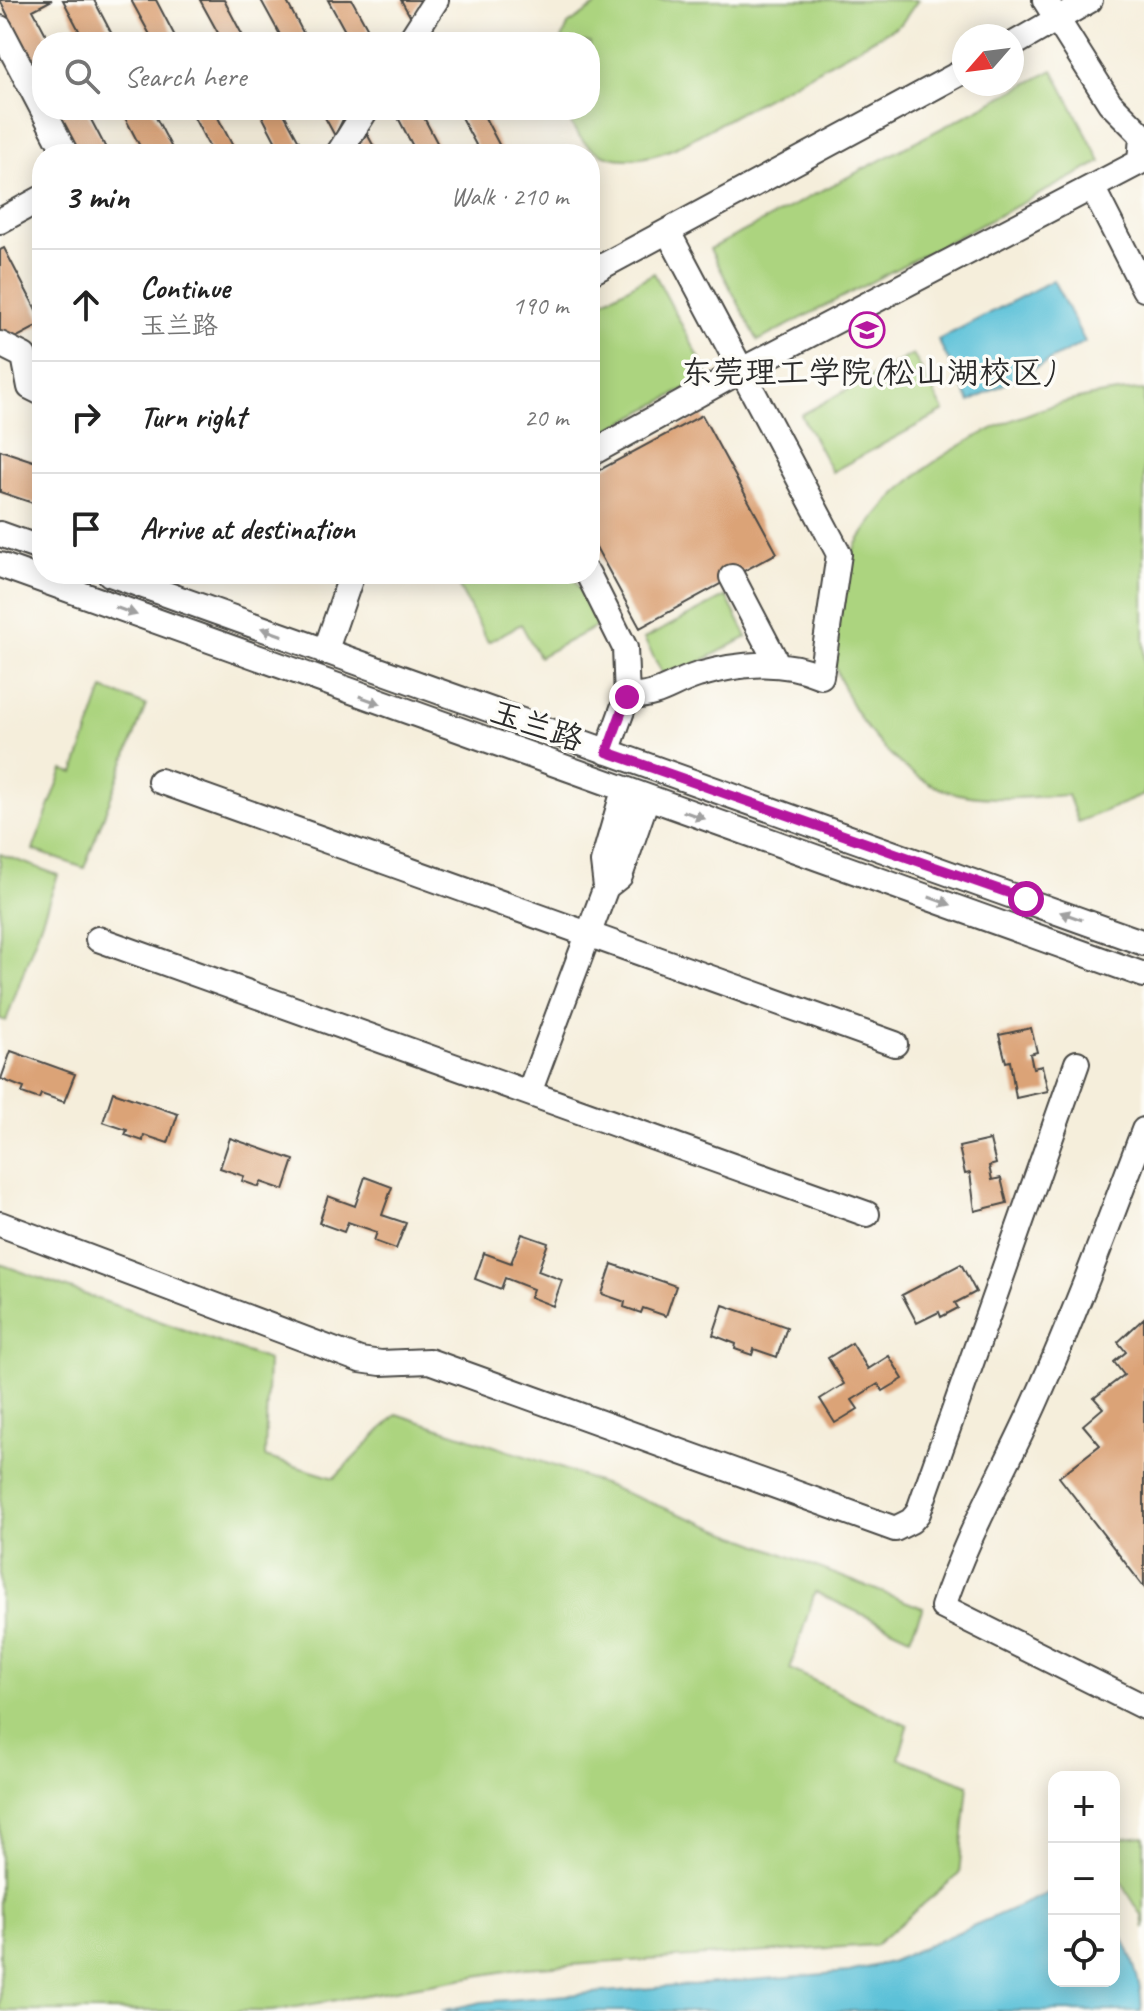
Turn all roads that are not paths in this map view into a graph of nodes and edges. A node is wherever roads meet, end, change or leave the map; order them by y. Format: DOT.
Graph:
graph roads {
  1 [pos="436,0"];
  2 [pos="1090,0"];
  3 [pos="1051,10"];
  4 [pos="0,28"];
  5 [pos="415,32"];
  6 [pos="1024,34"];
  7 [pos="952,78"];
  8 [pos="32,89"];
  9 [pos="48,120"];
  10 [pos="360,120"];
  11 [pos="1143,136"];
  12 [pos="61,144"];
  13 [pos="344,144"];
  14 [pos="1143,167"];
  15 [pos="1092,187"];
  16 [pos="32,203"];
  17 [pos="0,221"];
  18 [pos="668,232"];
  19 [pos="600,268"];
  20 [pos="1144,289"];
  21 [pos="0,344"];
  22 [pos="742,370"];
  23 [pos="32,388"];
  24 [pos="600,448"];
  25 [pos="0,534"];
  26 [pos="32,545"];
  27 [pos="0,565"];
  28 [pos="32,577"];
  29 [pos="732,577"];
  30 [pos="53,584"];
  31 [pos="138,584"];
  32 [pos="349,584"];
  33 [pos="593,584"];
  34 [pos="325,652"];
  35 [pos="777,663"];
  36 [pos="627,697"];
  37 [pos="607,752"];
  38 [pos="160,781"];
  39 [pos="624,790"];
  40 [pos="647,798"];
  41 [pos="606,887"];
  42 [pos="587,936"];
  43 [pos="98,939"];
  44 [pos="1144,943"];
  45 [pos="1144,975"];
  46 [pos="895,1044"];
  47 [pos="1077,1063"];
  48 [pos="530,1090"];
  49 [pos="1144,1130"];
  50 [pos="867,1214"];
  51 [pos="0,1224"];
  52 [pos="1144,1707"];
  1 -- 5 [label="street"];
  2 -- 3 [label="street"];
  3 -- 6 [label="street"];
  3 -- 11 [label="street"];
  4 -- 8 [label="street"];
  7 -- 18 [label="street"];
  9 -- 12 [label="street"];
  10 -- 13 [label="street"];
  11 -- 14 [label="street"];
  14 -- 15 [label="street"];
  15 -- 20 [label="street"];
  15 -- 22 [label="street"];
  16 -- 17 [label="street"];
  18 -- 19 [label="street"];
  18 -- 22 [label="street"];
  21 -- 23 [label="street"];
  22 -- 24 [label="street"];
  22 -- 35 [label="street"];
  25 -- 26 [label="street"];
  27 -- 28 [label="street, 玉兰路, one-way"];
  29 -- 35 [label="street"];
  30 -- 39 [label="street, 玉兰路, one-way"];
  34 -- 31 [label="street, 玉兰路, one-way"];
  32 -- 34 [label="street"];
  33 -- 36 [label="street"];
  34 -- 37 [label="street, 玉兰路"];
  35 -- 36 [label="street"];
  36 -- 37 [label="street"];
  44 -- 37 [label="street, 玉兰路, one-way"];
  38 -- 42 [label="street"];
  39 -- 40 [label="street, 玉兰路"];
  39 -- 41 [label="street"];
  40 -- 41 [label="street"];
  40 -- 45 [label="street, 玉兰路, one-way"];
  41 -- 42 [label="street"];
  42 -- 46 [label="street"];
  42 -- 48 [label="street"];
  43 -- 48 [label="street"];
  47 -- 51 [label="street"];
  48 -- 50 [label="street"];
  49 -- 52 [label="street"];
}
